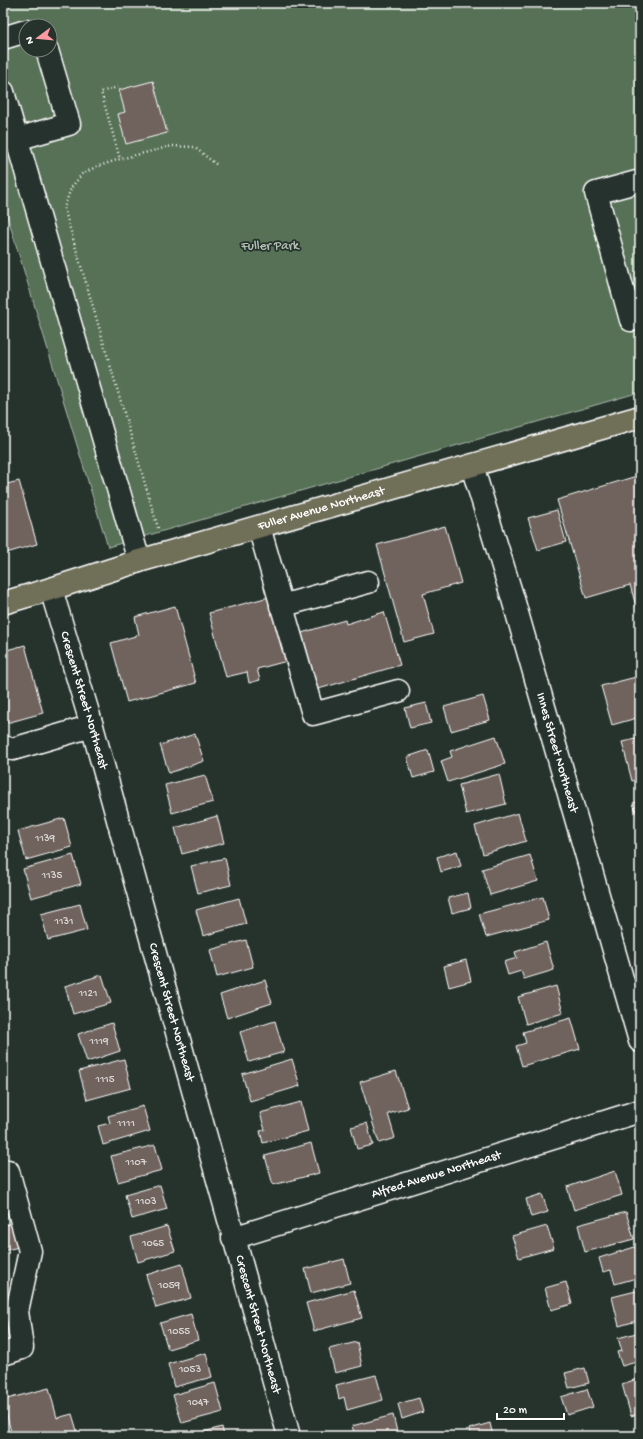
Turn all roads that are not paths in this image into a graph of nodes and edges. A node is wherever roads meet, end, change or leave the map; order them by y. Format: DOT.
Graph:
graph roads {
  1 [pos="18,33"];
  2 [pos="3,38"];
  3 [pos="49,58"];
  4 [pos="3,92"];
  5 [pos="16,140"];
  6 [pos="640,181"];
  7 [pos="640,318"];
  8 [pos="640,416"];
  9 [pos="472,466"];
  10 [pos="259,527"];
  11 [pos="139,561"];
  12 [pos="368,582"];
  13 [pos="50,589"];
  14 [pos="3,603"];
  15 [pos="282,606"];
  16 [pos="398,692"];
  17 [pos="92,726"];
  18 [pos="3,747"];
  19 [pos="640,1041"];
  20 [pos="640,1111"];
  21 [pos="6,1172"];
  22 [pos="233,1238"];
  23 [pos="3,1354"];
  24 [pos="289,1436"];
  1 -- 2 [label="street"];
  3 -- 5 [label="street"];
  4 -- 5 [label="street"];
  5 -- 11 [label="street"];
  6 -- 7 [label="street"];
  8 -- 9 [label="main road, Fuller Avenue Northeast"];
  9 -- 10 [label="main road, Fuller Avenue Northeast"];
  9 -- 19 [label="street, Innes Street Northeast"];
  10 -- 11 [label="main road, Fuller Avenue Northeast"];
  10 -- 15 [label="street"];
  11 -- 13 [label="main road, Fuller Avenue Northeast"];
  12 -- 15 [label="street"];
  13 -- 14 [label="main road, Fuller Avenue Northeast"];
  13 -- 17 [label="street, Crescent Street Northeast"];
  15 -- 16 [label="street"];
  17 -- 18 [label="street"];
  17 -- 22 [label="street, Crescent Street Northeast"];
  20 -- 22 [label="street, Alfred Avenue Northeast"];
  21 -- 23 [label="street"];
  22 -- 24 [label="street, Crescent Street Northeast"];
}
